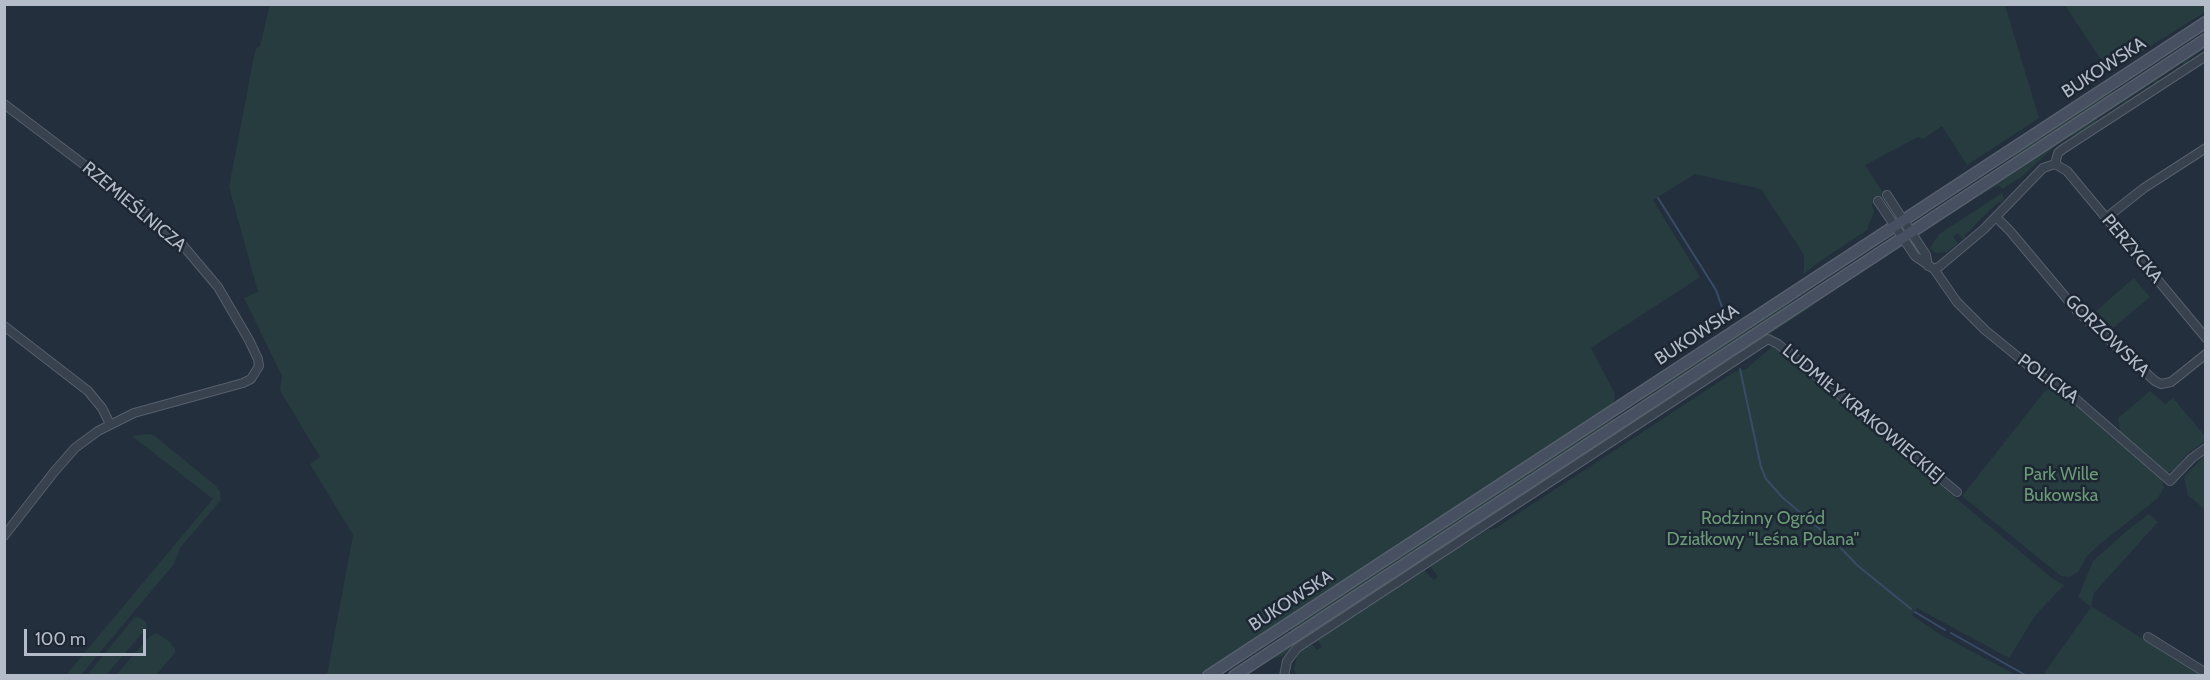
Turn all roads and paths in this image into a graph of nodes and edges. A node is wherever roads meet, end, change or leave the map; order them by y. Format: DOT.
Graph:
graph roads {
  1 [pos="2205,22"];
  2 [pos="2205,39"];
  3 [pos="2205,56"];
  4 [pos="4,104"];
  5 [pos="2205,148"];
  6 [pos="2055,164"];
  7 [pos="1887,195"];
  8 [pos="1878,201"];
  9 [pos="1996,217"];
  10 [pos="2106,218"];
  11 [pos="1898,222"];
  12 [pos="1907,234"];
  13 [pos="1931,268"];
  14 [pos="4,326"];
  15 [pos="2205,338"];
  16 [pos="2205,354"];
  17 [pos="110,424"];
  18 [pos="2205,448"];
  19 [pos="1957,492"];
  20 [pos="4,537"];
  21 [pos="2148,637"];
  22 [pos="2205,673"];
  23 [pos="1208,675"];
  24 [pos="1234,675"];
  25 [pos="1284,675"];
  1 -- 11 [label="main road, BUKOWSKA"];
  2 -- 12 [label="main road, BUKOWSKA"];
  3 -- 6 [label="street"];
  4 -- 17 [label="street, RZEMIEŚLNICZA"];
  5 -- 10 [label="street"];
  6 -- 9 [label="street"];
  6 -- 10 [label="street, PERZYCKA"];
  7 -- 11 [label="street"];
  8 -- 11 [label="street"];
  9 -- 13 [label="street"];
  9 -- 16 [label="street, GORZOWSKA"];
  10 -- 15 [label="street, PERZYCKA"];
  11 -- 12 [label="street, POLICKA"];
  11 -- 23 [label="main road, BUKOWSKA"];
  12 -- 13 [label="street, POLICKA"];
  12 -- 24 [label="main road, BUKOWSKA"];
  13 -- 18 [label="street, POLICKA"];
  14 -- 17 [label="street"];
  17 -- 20 [label="street, RZEMIEŚLNICZA"];
  19 -- 25 [label="street, LUDMIŁY KRAKOWIECKIEJ"];
  21 -- 22 [label="street"];
}
